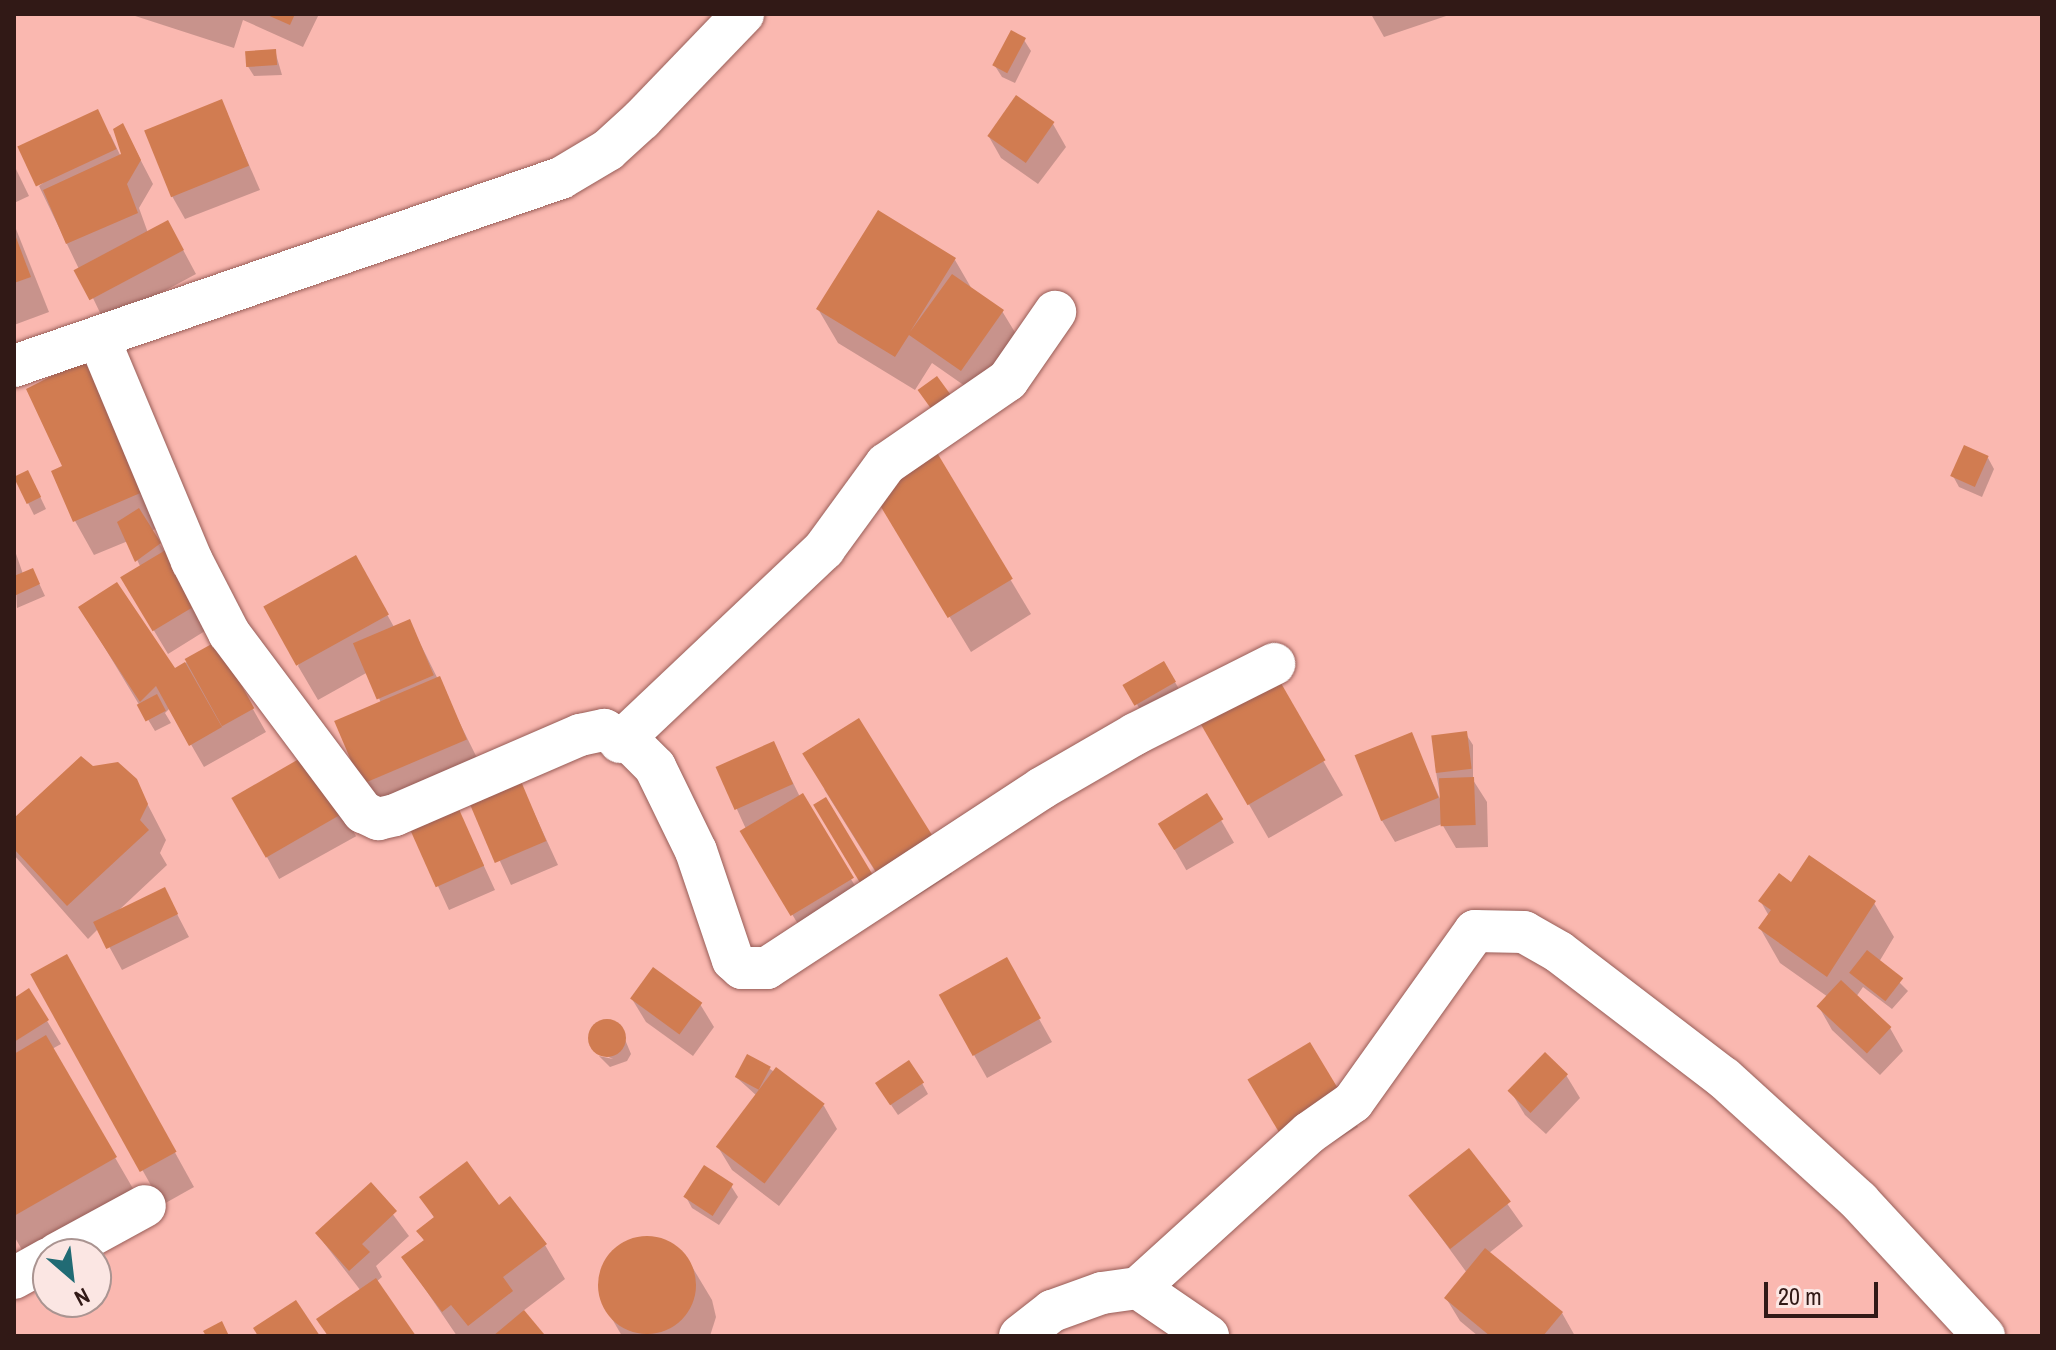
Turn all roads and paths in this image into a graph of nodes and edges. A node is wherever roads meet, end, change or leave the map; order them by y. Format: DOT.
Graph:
graph roads {
  1 [pos="743,14"];
  2 [pos="1055,312"];
  3 [pos="99,339"];
  4 [pos="14,366"];
  5 [pos="1274,664"];
  6 [pos="620,742"];
  7 [pos="145,1206"];
  8 [pos="86,1238"];
  9 [pos="32,1268"];
  10 [pos="14,1278"];
  11 [pos="1138,1288"];
  12 [pos="1020,1336"];
  13 [pos="1208,1336"];
  14 [pos="1984,1336"];
  1 -- 3 [label="street"];
  2 -- 6 [label="street"];
  3 -- 4 [label="street"];
  3 -- 6 [label="street"];
  5 -- 6 [label="street"];
  7 -- 8 [label="street"];
  9 -- 10 [label="street"];
  11 -- 12 [label="street"];
  11 -- 13 [label="street"];
  11 -- 14 [label="street"];
}
